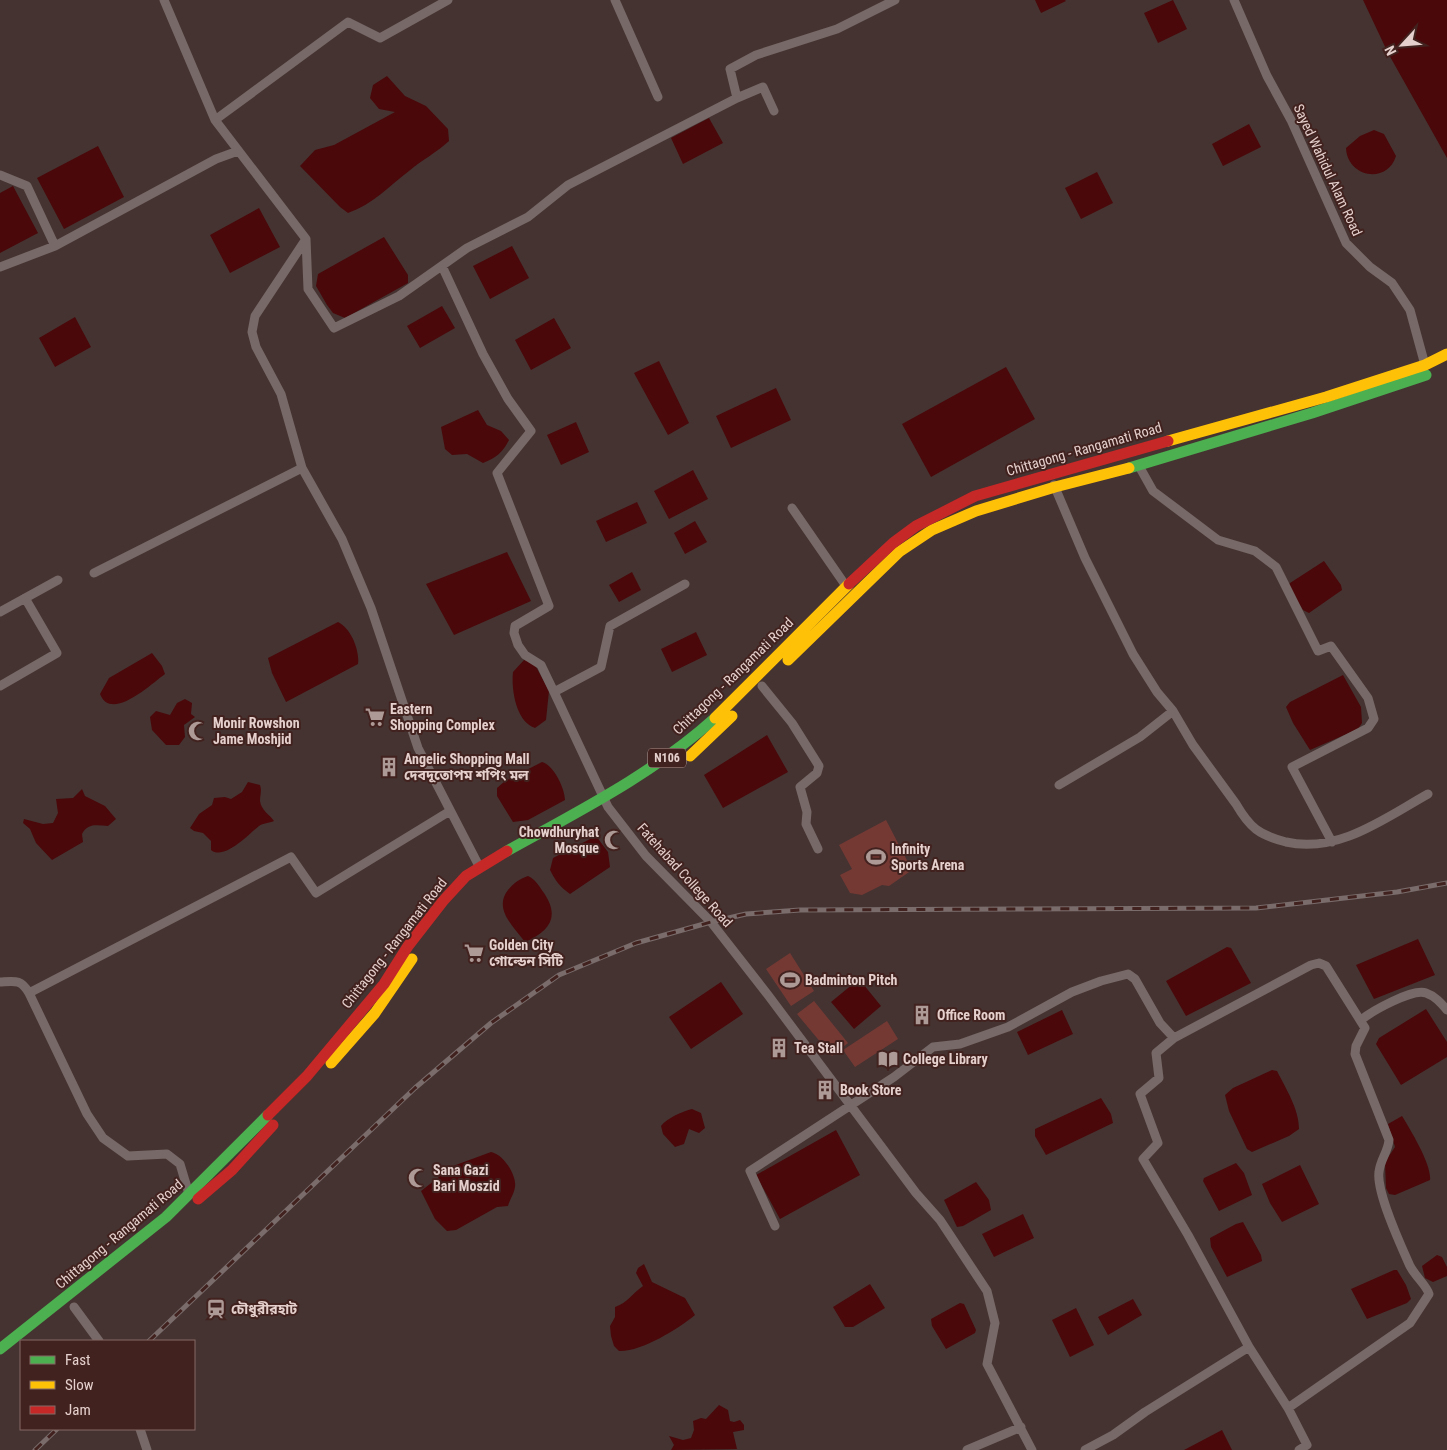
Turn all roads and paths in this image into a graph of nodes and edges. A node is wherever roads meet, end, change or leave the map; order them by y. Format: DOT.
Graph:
graph roads {
  1 [pos="164,0"];
  2 [pos="448,0"];
  3 [pos="615,0"];
  4 [pos="895,0"];
  5 [pos="1234,0"];
  6 [pos="658,97"];
  7 [pos="736,98"];
  8 [pos="774,111"];
  9 [pos="214,120"];
  10 [pos="238,151"];
  11 [pos="0,175"];
  12 [pos="306,239"];
  13 [pos="55,246"];
  14 [pos="442,266"];
  15 [pos="0,267"];
  16 [pos="1447,354"];
  17 [pos="1424,365"];
  18 [pos="1447,367"];
  19 [pos="1139,466"];
  20 [pos="302,468"];
  21 [pos="1050,474"];
  22 [pos="1055,487"];
  23 [pos="792,508"];
  24 [pos="930,525"];
  25 [pos="94,573"];
  26 [pos="58,580"];
  27 [pos="685,584"];
  28 [pos="846,586"];
  29 [pos="25,598"];
  30 [pos="0,612"];
  31 [pos="0,686"];
  32 [pos="762,686"];
  33 [pos="554,692"];
  34 [pos="1173,711"];
  35 [pos="682,761"];
  36 [pos="654,780"];
  37 [pos="1059,785"];
  38 [pos="1428,794"];
  39 [pos="606,803"];
  40 [pos="450,811"];
  41 [pos="1332,842"];
  42 [pos="818,849"];
  43 [pos="479,866"];
  44 [pos="0,982"];
  45 [pos="29,993"];
  46 [pos="1447,1010"];
  47 [pos="1361,1020"];
  48 [pos="1174,1038"];
  49 [pos="852,1104"];
  50 [pos="189,1194"];
  51 [pos="775,1226"];
  52 [pos="73,1306"];
  53 [pos="27,1340"];
  54 [pos="98,1340"];
  55 [pos="20,1346"];
  56 [pos="1249,1347"];
  57 [pos="0,1349"];
  58 [pos="0,1360"];
  59 [pos="1288,1408"];
  60 [pos="1021,1428"];
  61 [pos="140,1430"];
  62 [pos="147,1450"];
  63 [pos="967,1450"];
  64 [pos="1032,1450"];
  65 [pos="1085,1450"];
  66 [pos="1299,1450"];
  1 -- 9 [label="street"];
  2 -- 9 [label="street"];
  3 -- 6 [label="street"];
  4 -- 7 [label="street"];
  5 -- 17 [label="street, Sayed Wahidul Alam Road"];
  7 -- 8 [label="street"];
  7 -- 14 [label="street"];
  9 -- 10 [label="street"];
  10 -- 12 [label="street"];
  10 -- 13 [label="street"];
  11 -- 13 [label="street"];
  12 -- 14 [label="street"];
  12 -- 20 [label="street"];
  13 -- 15 [label="street"];
  14 -- 33 [label="street, Fatehabad College Road"];
  16 -- 17 [label="highway, Chittagong - Rangamati Road / N106"];
  17 -- 21 [label="highway, Chittagong - Rangamati Road / N106"];
  18 -- 19 [label="highway, Chittagong - Rangamati Road / N106"];
  19 -- 22 [label="highway, Chittagong - Rangamati Road / N106"];
  19 -- 41 [label="street"];
  20 -- 25 [label="street"];
  20 -- 40 [label="street"];
  21 -- 22 [label="street"];
  21 -- 24 [label="highway, Chittagong - Rangamati Road / N106"];
  22 -- 24 [label="highway, Chittagong - Rangamati Road / N106"];
  22 -- 34 [label="street"];
  23 -- 28 [label="street"];
  24 -- 28 [label="highway, Chittagong - Rangamati Road / N106"];
  24 -- 32 [label="highway, Chittagong - Rangamati Road / N106"];
  26 -- 29 [label="street"];
  27 -- 33 [label="street"];
  28 -- 39 [label="highway, Chittagong - Rangamati Road / N106"];
  29 -- 30 [label="street"];
  29 -- 31 [label="street"];
  32 -- 35 [label="highway, Chittagong - Rangamati Road / N106"];
  32 -- 42 [label="street"];
  33 -- 39 [label="street, Fatehabad College Road"];
  34 -- 37 [label="street"];
  34 -- 41 [label="street"];
  36 -- 39 [label="highway, Chittagong - Rangamati Road / N106"];
  38 -- 41 [label="street"];
  39 -- 43 [label="highway, Chittagong - Rangamati Road / N106"];
  39 -- 49 [label="street, Fatehabad College Road"];
  39 -- 52 [label="highway, Chittagong - Rangamati Road / N106"];
  40 -- 43 [label="street"];
  40 -- 45 [label="street"];
  43 -- 50 [label="highway, Chittagong - Rangamati Road / N106"];
  44 -- 45 [label="street"];
  45 -- 50 [label="street"];
  46 -- 47 [label="street"];
  47 -- 48 [label="street"];
  47 -- 59 [label="street"];
  48 -- 49 [label="street"];
  48 -- 56 [label="street"];
  49 -- 51 [label="street"];
  49 -- 60 [label="street, Fatehabad College Road"];
  50 -- 57 [label="highway, Chittagong - Rangamati Road / N106"];
  52 -- 53 [label="highway, Chittagong - Rangamati Road / N106"];
  52 -- 54 [label="street"];
  55 -- 58 [label="highway"];
  56 -- 59 [label="street"];
  56 -- 65 [label="street"];
  59 -- 66 [label="street"];
  60 -- 63 [label="street"];
  60 -- 64 [label="street, Fatehabad College Road"];
  61 -- 62 [label="street"];
}
